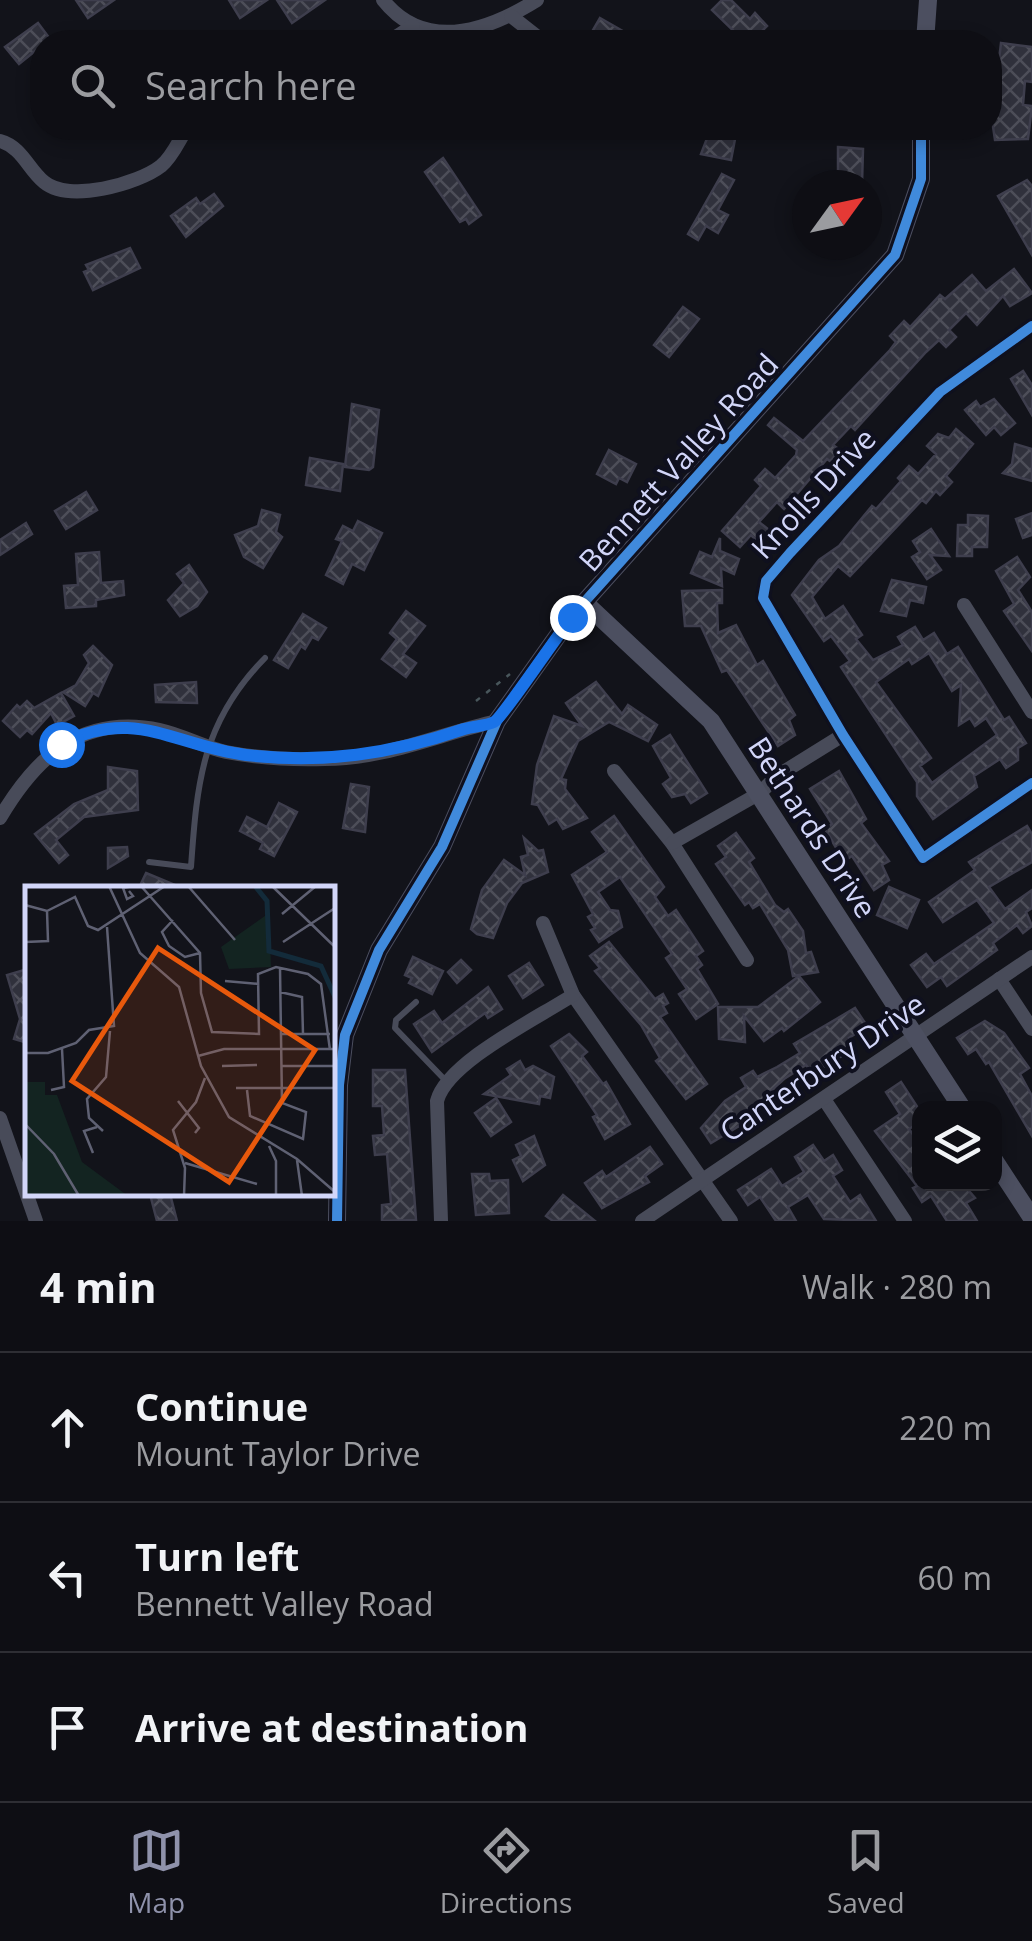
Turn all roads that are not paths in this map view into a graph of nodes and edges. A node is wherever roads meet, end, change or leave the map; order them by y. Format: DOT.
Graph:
graph roads {
  1 [pos="383,0"];
  2 [pos="537,0"];
  3 [pos="928,0"];
  4 [pos="510,16"];
  5 [pos="413,26"];
  6 [pos="407,30"];
  7 [pos="429,30"];
  8 [pos="465,30"];
  9 [pos="528,30"];
  10 [pos="926,30"];
  11 [pos="178,140"];
  12 [pos="922,140"];
  13 [pos="0,141"];
  14 [pos="1032,326"];
  15 [pos="585,604"];
  16 [pos="964,605"];
  17 [pos="265,658"];
  18 [pos="1032,712"];
  19 [pos="497,721"];
  20 [pos="843,735"];
  21 [pos="206,746"];
  22 [pos="614,771"];
  23 [pos="1032,783"];
  24 [pos="760,792"];
  25 [pos="0,818"];
  26 [pos="672,843"];
  27 [pos="149,862"];
  28 [pos="542,923"];
  29 [pos="1032,957"];
  30 [pos="747,960"];
  31 [pos="999,979"];
  32 [pos="573,995"];
  33 [pos="416,1002"];
  34 [pos="1032,1029"];
  35 [pos="916,1037"];
  36 [pos="446,1081"];
  37 [pos="824,1099"];
  38 [pos="957,1101"];
  39 [pos="0,1118"];
  40 [pos="1002,1172"];
  41 [pos="703,1180"];
  42 [pos="25,1190"];
  43 [pos="27,1196"];
  44 [pos="1032,1218"];
  45 [pos="36,1221"];
  46 [pos="337,1221"];
  47 [pos="441,1221"];
  48 [pos="642,1221"];
  49 [pos="730,1221"];
  50 [pos="905,1221"];
  1 -- 5 [label="street"];
  2 -- 4 [label="street"];
  3 -- 10 [label="street"];
  4 -- 8 [label="street"];
  4 -- 9 [label="street"];
  5 -- 6 [label="street"];
  5 -- 7 [label="street"];
  11 -- 13 [label="street"];
  12 -- 15 [label="street, Bennett Valley Road"];
  14 -- 20 [label="street, Knolls Drive"];
  15 -- 19 [label="street, Bennett Valley Road"];
  15 -- 24 [label="street, Bethards Drive"];
  16 -- 18 [label="street"];
  17 -- 21 [label="lane"];
  19 -- 21 [label="street"];
  19 -- 46 [label="street, Bennett Valley Road"];
  20 -- 23 [label="street, Knolls Drive"];
  20 -- 24 [label="street"];
  21 -- 25 [label="street"];
  21 -- 27 [label="lane"];
  22 -- 26 [label="street"];
  24 -- 26 [label="street"];
  24 -- 35 [label="street, Bethards Drive"];
  26 -- 30 [label="street"];
  28 -- 32 [label="street"];
  29 -- 31 [label="street, Canterbury Drive"];
  31 -- 34 [label="street"];
  31 -- 35 [label="street, Canterbury Drive"];
  32 -- 36 [label="street"];
  32 -- 41 [label="street"];
  33 -- 36 [label="lane"];
  35 -- 37 [label="street, Canterbury Drive"];
  35 -- 38 [label="street, Bethards Drive"];
  36 -- 47 [label="street"];
  37 -- 41 [label="street, Canterbury Drive"];
  37 -- 50 [label="street"];
  39 -- 42 [label="street"];
  40 -- 44 [label="street"];
  41 -- 48 [label="street, Canterbury Drive"];
  41 -- 49 [label="street"];
  43 -- 45 [label="street"];
}
